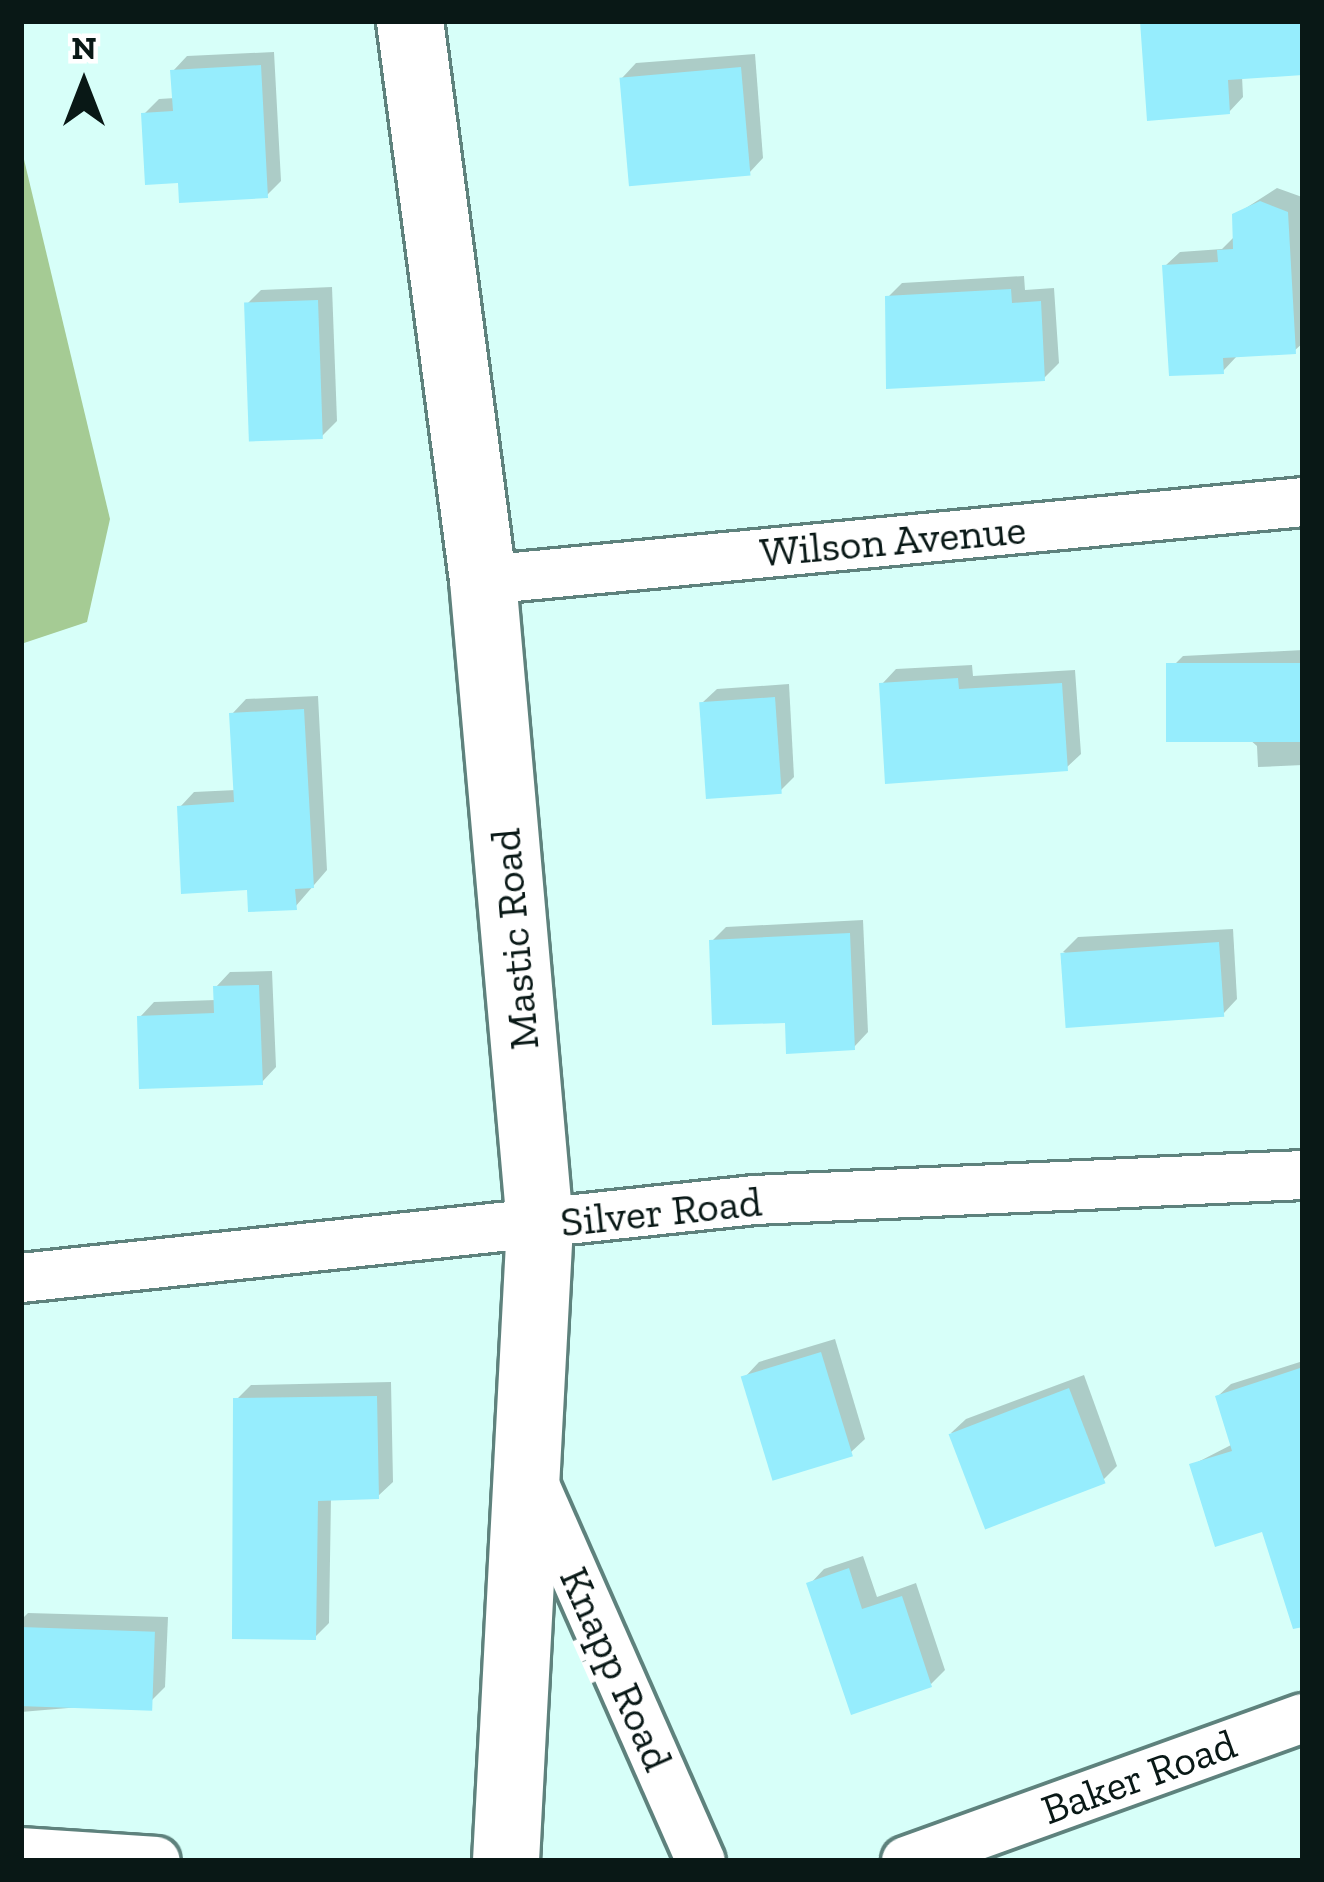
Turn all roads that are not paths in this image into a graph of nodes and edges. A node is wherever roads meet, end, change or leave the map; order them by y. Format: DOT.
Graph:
graph roads {
  1 [pos="410,21"];
  2 [pos="1303,502"];
  3 [pos="483,580"];
  4 [pos="1303,1175"];
  5 [pos="540,1225"];
  6 [pos="21,1278"];
  7 [pos="531,1476"];
  8 [pos="1303,1718"];
  9 [pos="21,1852"];
  10 [pos="156,1861"];
  11 [pos="506,1861"];
  12 [pos="701,1861"];
  13 [pos="907,1861"];
  1 -- 3 [label="main road, Mastic Road"];
  2 -- 3 [label="street, Wilson Avenue"];
  3 -- 5 [label="main road, Mastic Road"];
  4 -- 5 [label="street, Silver Road"];
  5 -- 6 [label="street, Silver Road"];
  5 -- 7 [label="main road, Mastic Road"];
  7 -- 11 [label="main road, Mastic Road"];
  7 -- 12 [label="street, Knapp Road"];
  8 -- 13 [label="street, Baker Road"];
  9 -- 10 [label="street"];
}
